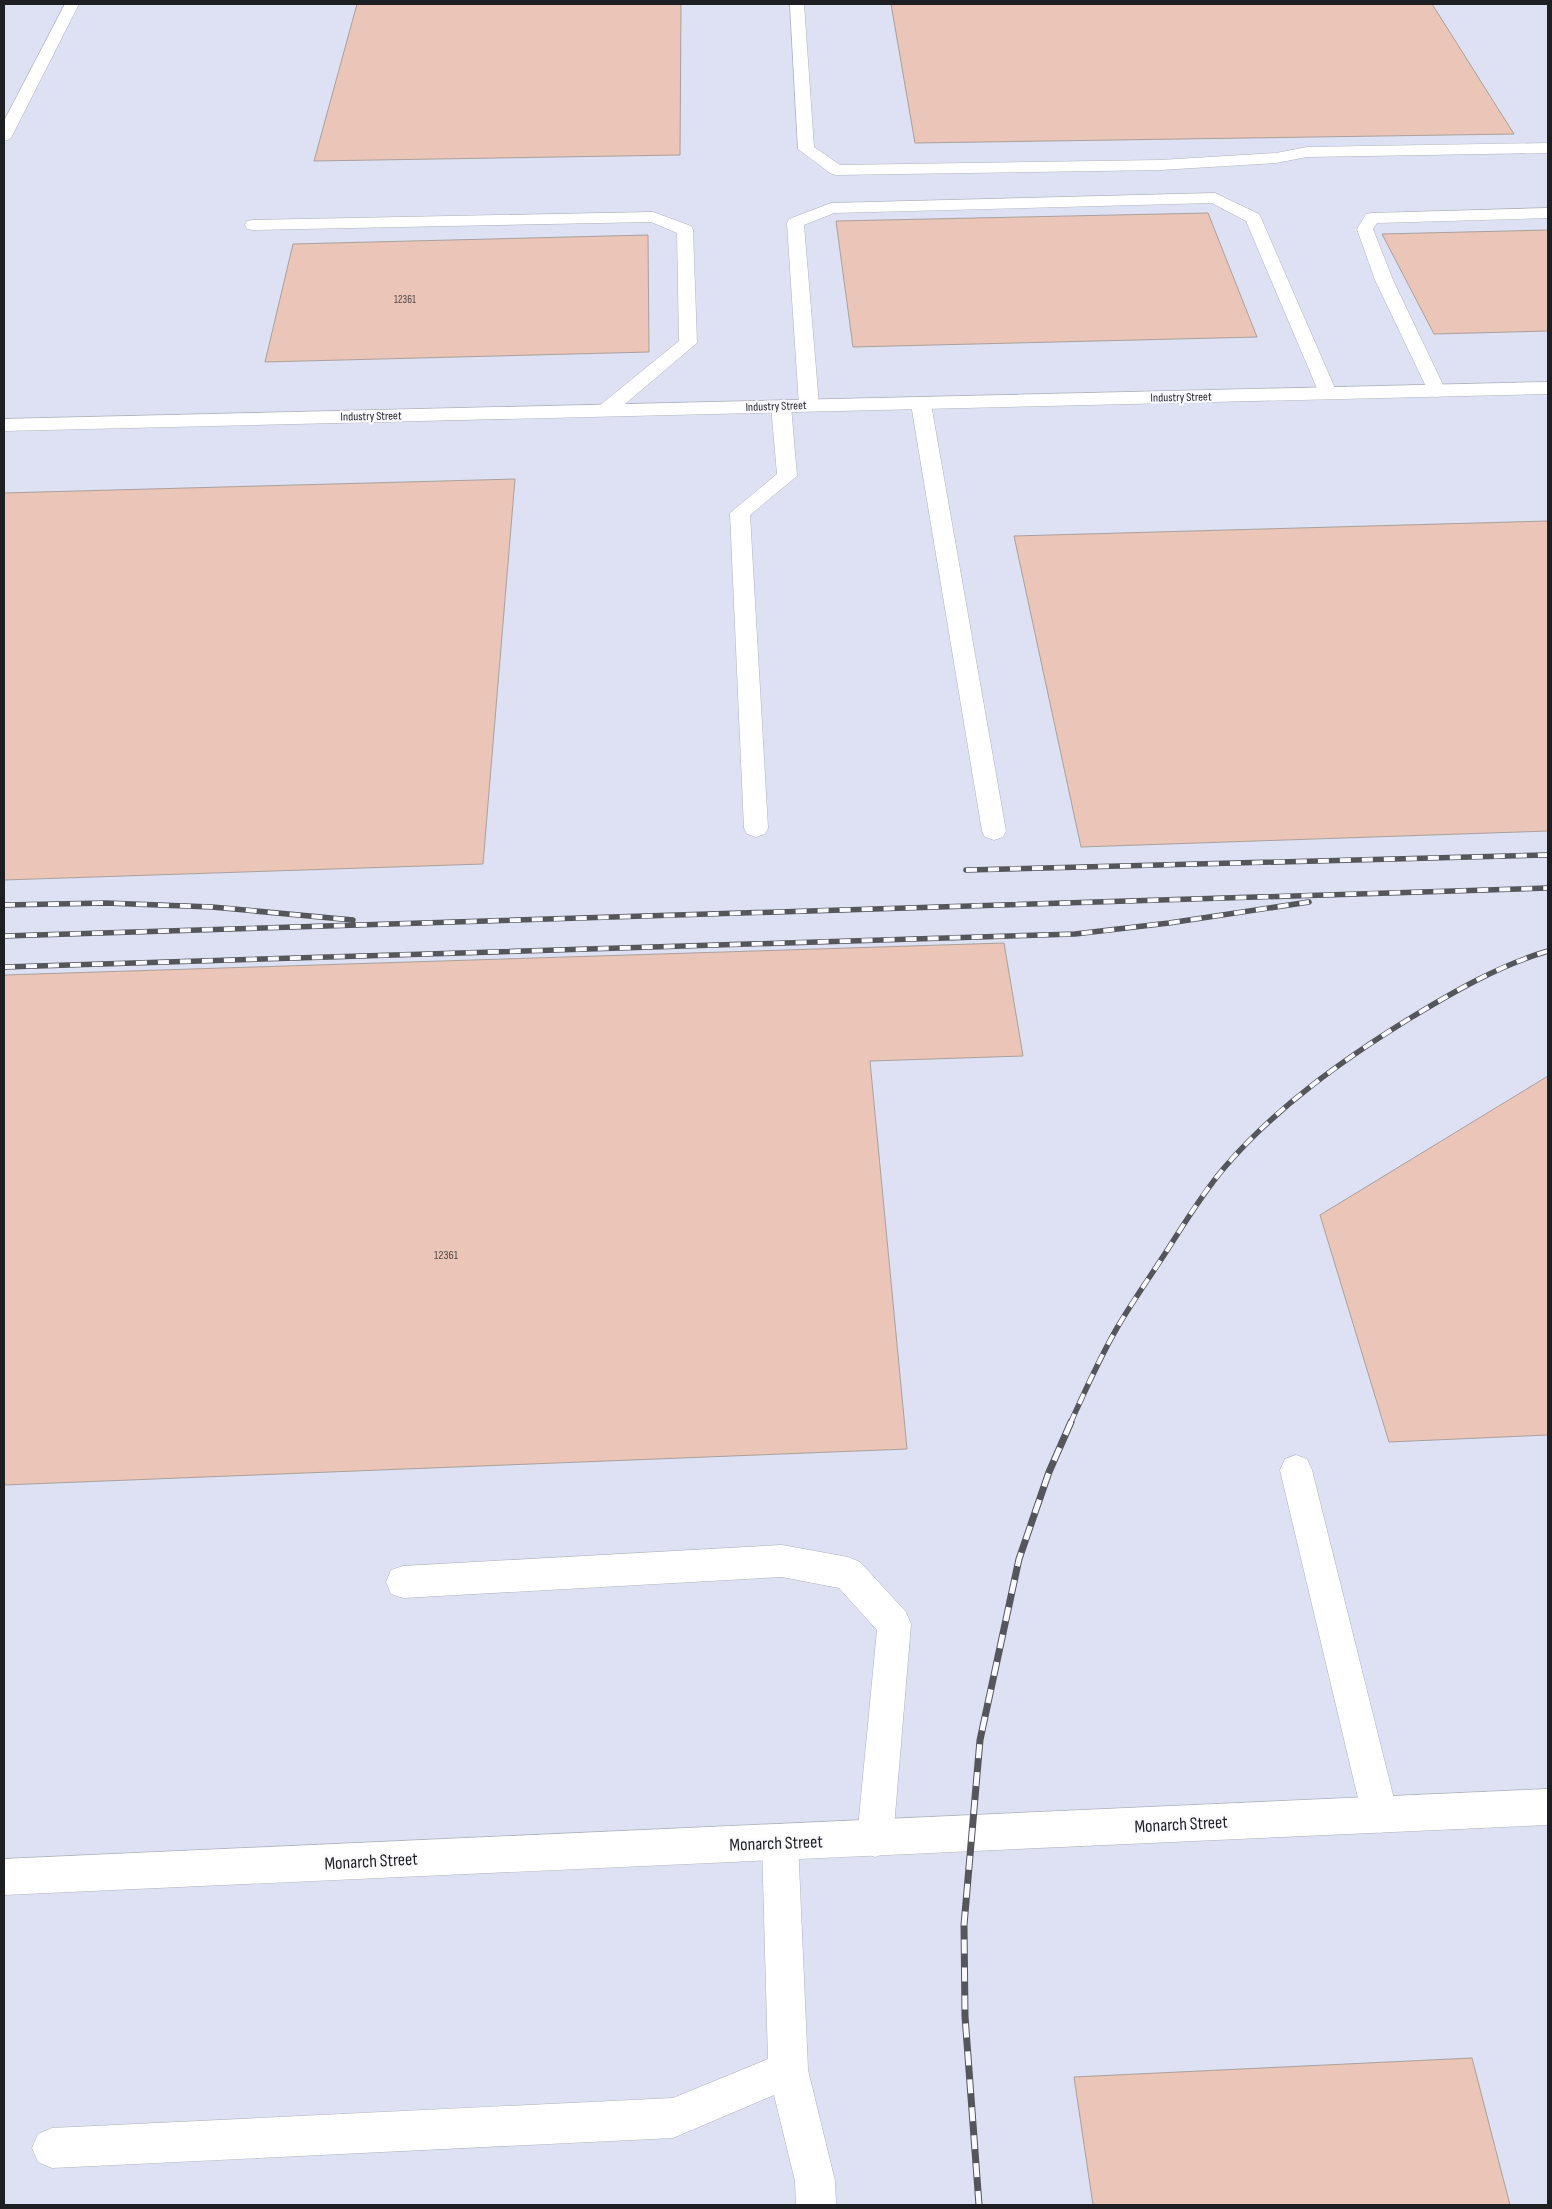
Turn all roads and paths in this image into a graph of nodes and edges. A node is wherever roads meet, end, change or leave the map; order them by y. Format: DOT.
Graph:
graph roads {
  1 [pos="72,4"];
  2 [pos="797,4"];
  3 [pos="4,136"];
  4 [pos="1548,148"];
  5 [pos="1548,213"];
  6 [pos="253,225"];
  7 [pos="1548,388"];
  8 [pos="1437,391"];
  9 [pos="1328,393"];
  10 [pos="921,404"];
  11 [pos="809,405"];
  12 [pos="781,406"];
  13 [pos="606,410"];
  14 [pos="4,424"];
  15 [pos="756,828"];
  16 [pos="994,831"];
  17 [pos="1296,1470"];
  18 [pos="403,1582"];
  19 [pos="1548,1807"];
  20 [pos="1380,1815"];
  21 [pos="875,1839"];
  22 [pos="780,1842"];
  23 [pos="4,1877"];
  24 [pos="788,2070"];
  25 [pos="52,2148"];
  26 [pos="816,2205"];
  1 -- 3 [label="street"];
  2 -- 4 [label="street"];
  5 -- 8 [label="street"];
  6 -- 13 [label="street"];
  7 -- 8 [label="street, Industry Street"];
  8 -- 9 [label="street, Industry Street"];
  9 -- 10 [label="street, Industry Street"];
  9 -- 11 [label="street"];
  10 -- 11 [label="street, Industry Street"];
  10 -- 16 [label="street"];
  11 -- 12 [label="street, Industry Street"];
  12 -- 13 [label="street, Industry Street"];
  12 -- 15 [label="street"];
  13 -- 14 [label="street, Industry Street"];
  17 -- 20 [label="street"];
  18 -- 21 [label="street"];
  19 -- 20 [label="street, Monarch Street"];
  20 -- 21 [label="street, Monarch Street"];
  21 -- 22 [label="street, Monarch Street"];
  22 -- 23 [label="street, Monarch Street"];
  22 -- 24 [label="street"];
  24 -- 25 [label="street"];
  24 -- 26 [label="street"];
}
